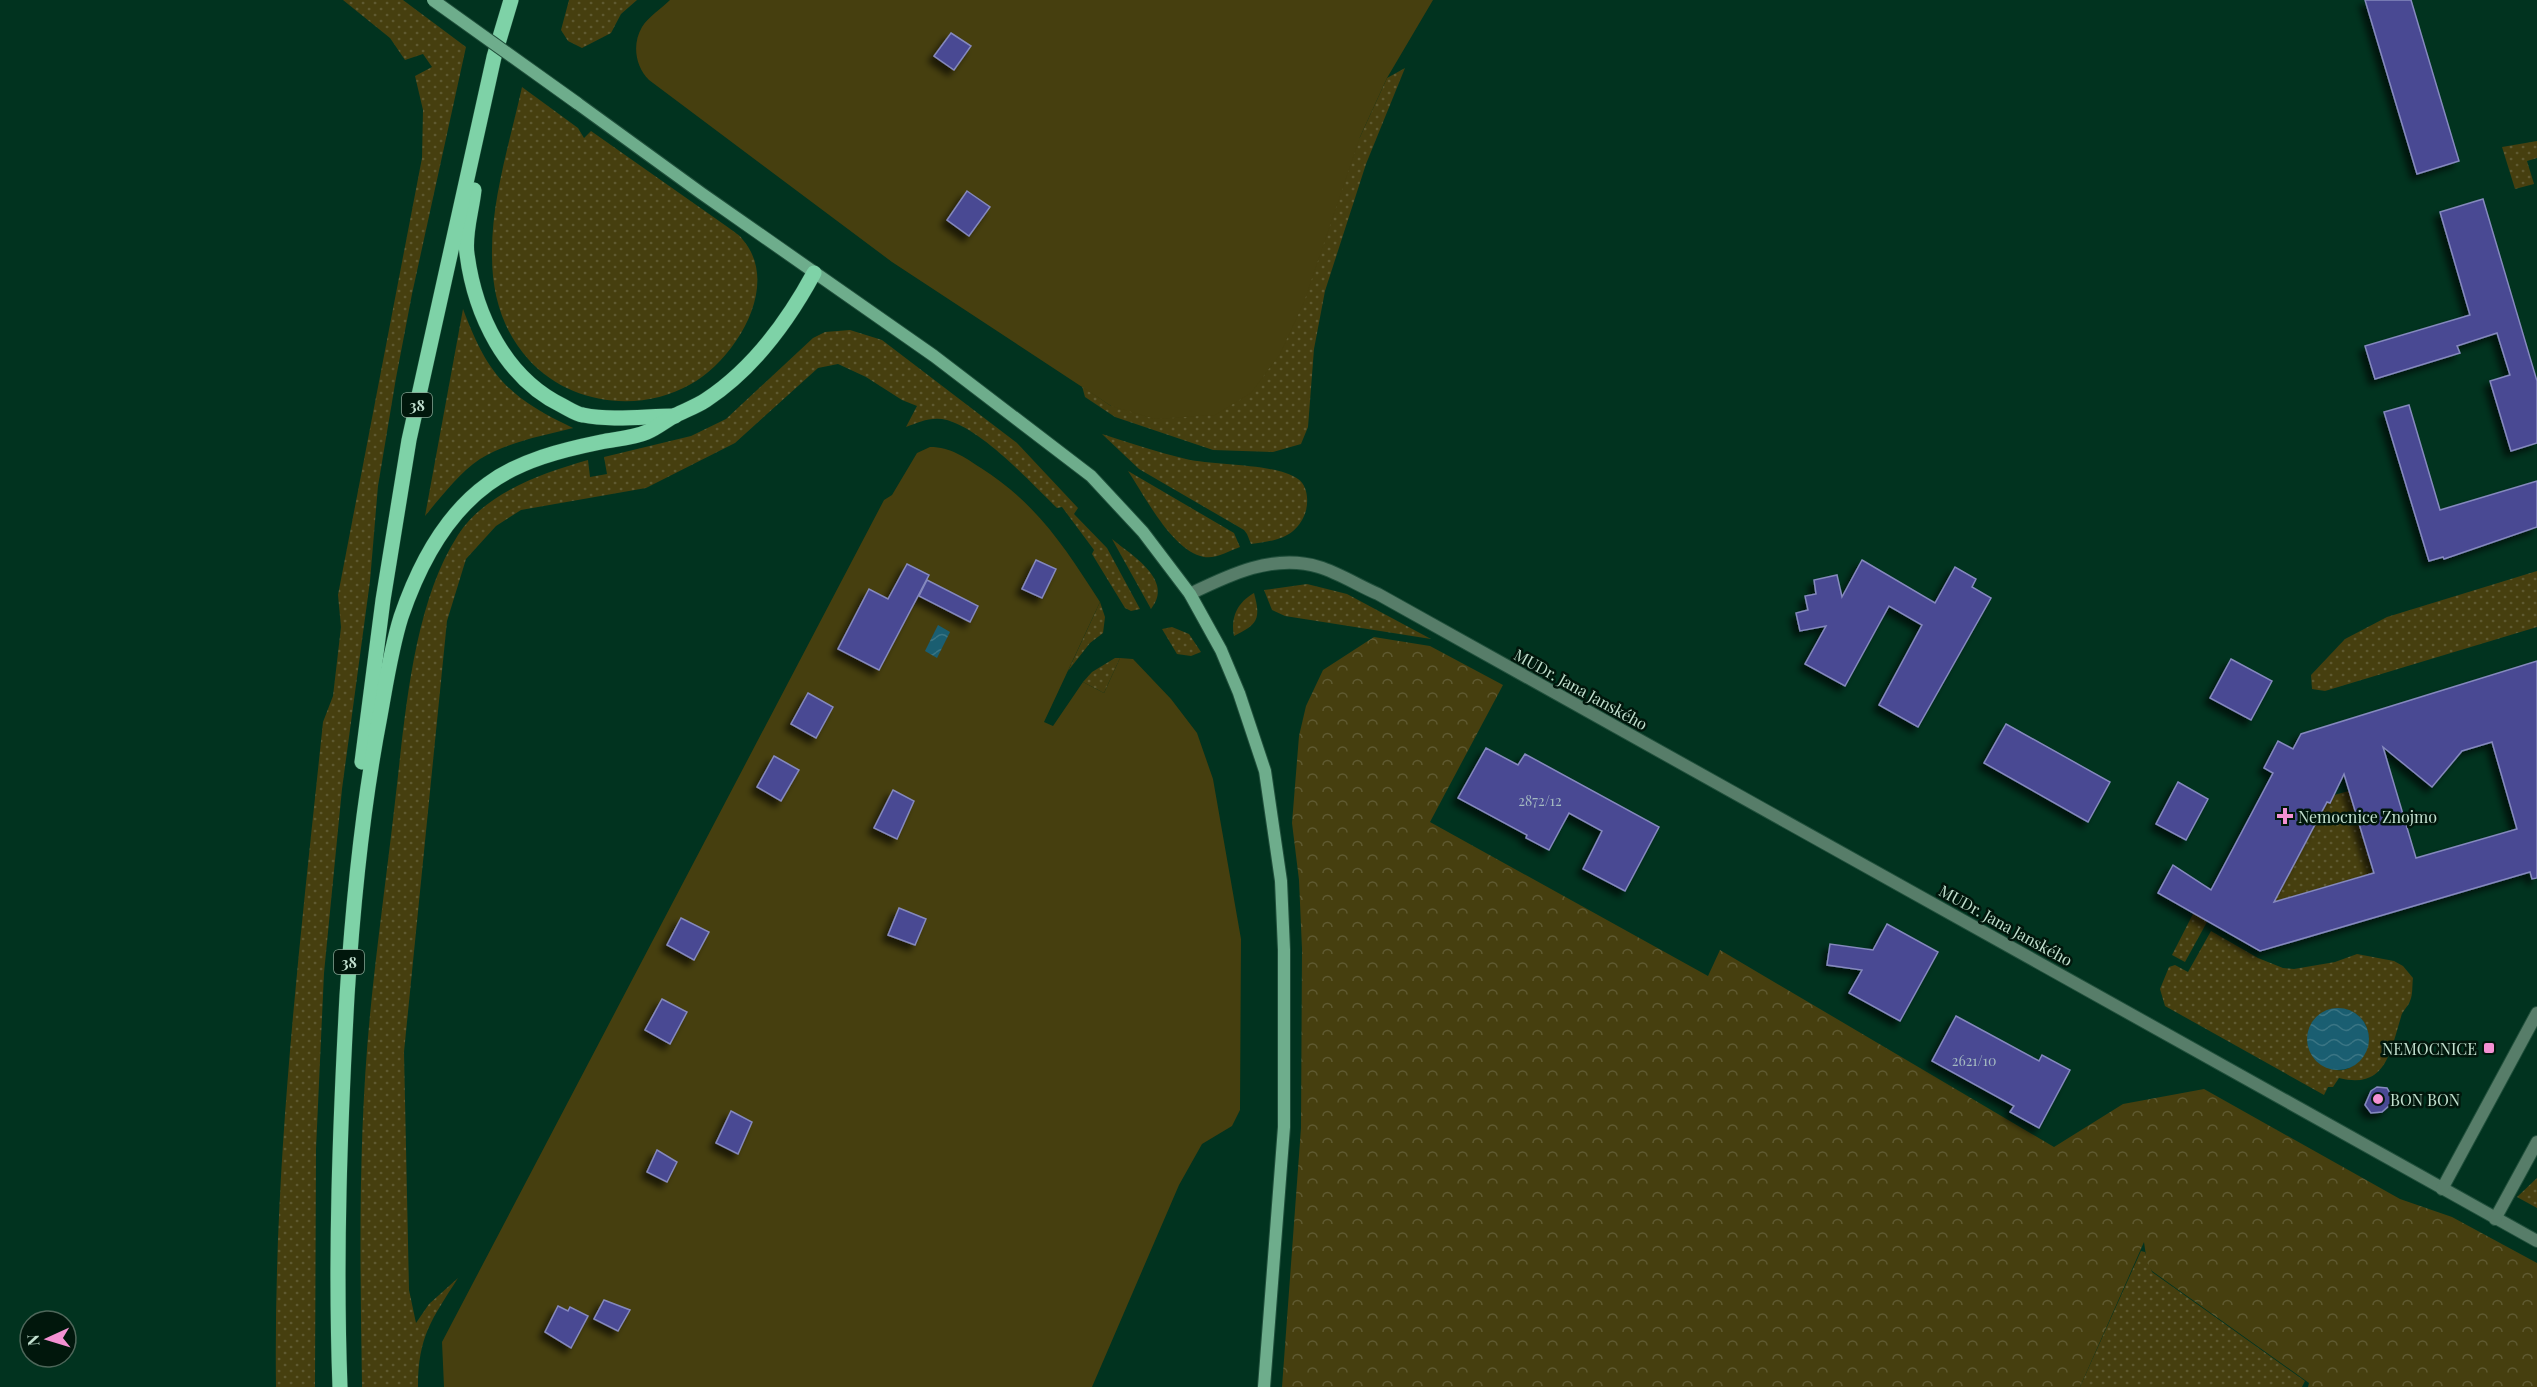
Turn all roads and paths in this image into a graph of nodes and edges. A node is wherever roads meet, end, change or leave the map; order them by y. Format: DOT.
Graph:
graph roads {
  1 [pos="433,0"];
  2 [pos="508,0"];
  3 [pos="486,98"];
  4 [pos="814,273"];
  5 [pos="675,416"];
  6 [pos="1190,594"];
  7 [pos="365,792"];
  8 [pos="2537,1013"];
  9 [pos="2537,1142"];
  10 [pos="2442,1189"];
  11 [pos="2495,1219"];
  12 [pos="2537,1241"];
  13 [pos="340,1387"];
  14 [pos="1264,1387"];
  1 -- 4 [label="main road, bridge"];
  2 -- 3 [label="main road, 38"];
  3 -- 5 [label="main road"];
  3 -- 7 [label="main road, 38"];
  4 -- 5 [label="main road"];
  4 -- 6 [label="main road"];
  5 -- 7 [label="main road"];
  6 -- 10 [label="street, MUDr. Jana Janského"];
  6 -- 14 [label="main road"];
  7 -- 13 [label="main road, 38"];
  8 -- 10 [label="street"];
  9 -- 11 [label="street"];
  10 -- 11 [label="street, MUDr. Jana Janského"];
  11 -- 12 [label="street"];
}
